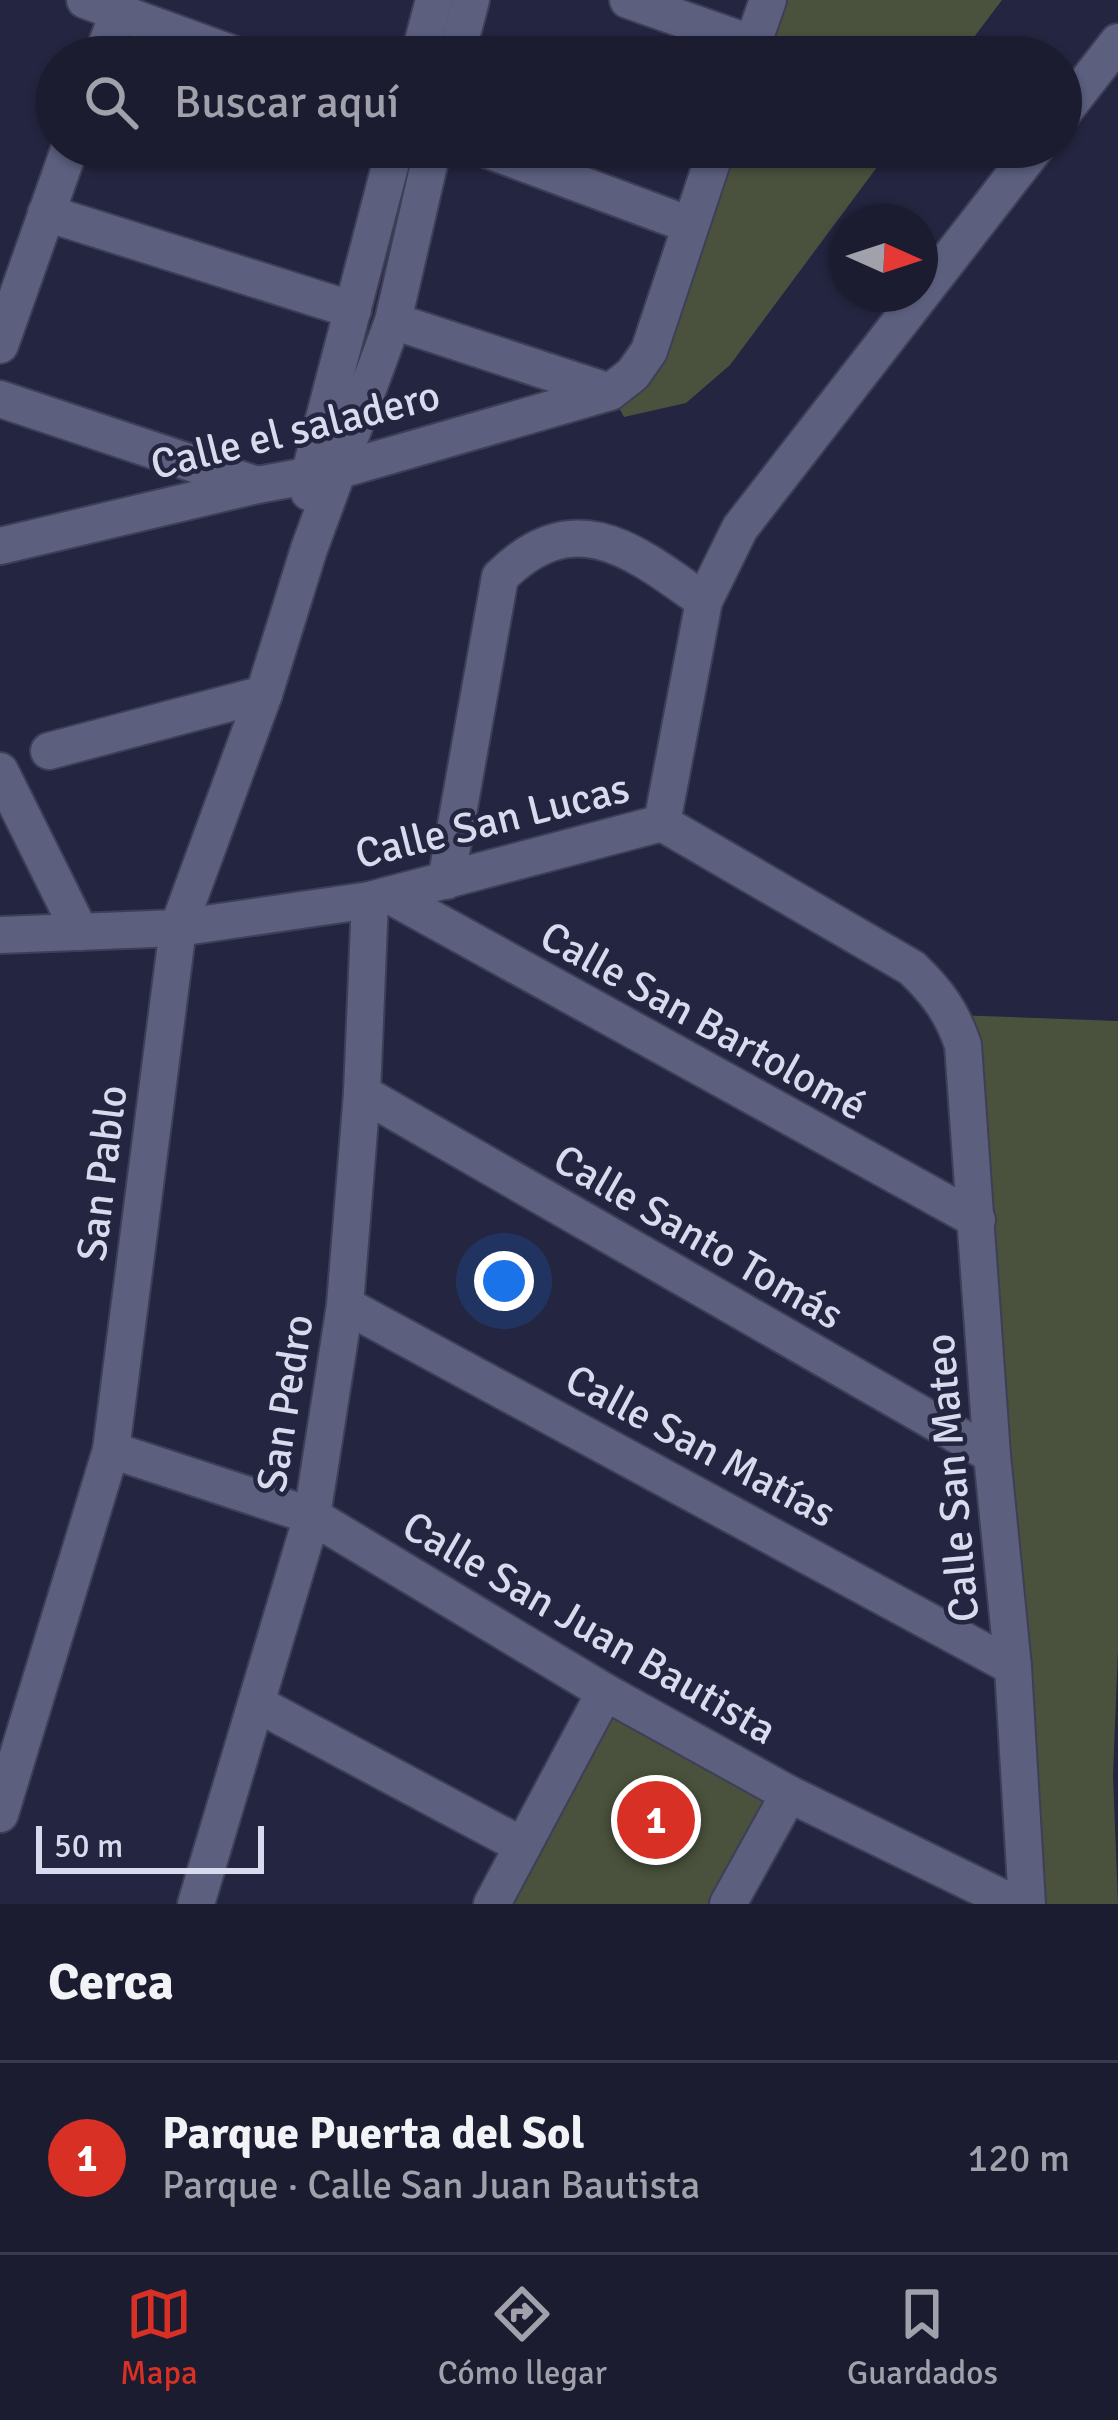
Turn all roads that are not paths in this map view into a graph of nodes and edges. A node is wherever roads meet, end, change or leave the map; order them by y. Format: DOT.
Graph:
graph roads {
  1 [pos="434,0"];
  2 [pos="471,0"];
  3 [pos="628,0"];
  4 [pos="768,0"];
  5 [pos="102,5"];
  6 [pos="102,36"];
  7 [pos="185,36"];
  8 [pos="425,36"];
  9 [pos="462,36"];
  10 [pos="715,36"];
  11 [pos="756,36"];
  12 [pos="1118,42"];
  13 [pos="1082,89"];
  14 [pos="62,168"];
  15 [pos="390,168"];
  16 [pos="428,168"];
  17 [pos="537,168"];
  18 [pos="710,168"];
  19 [pos="1020,168"];
  20 [pos="46,213"];
  21 [pos="690,225"];
  22 [pos="353,310"];
  23 [pos="393,320"];
  24 [pos="0,345"];
  25 [pos="610,392"];
  26 [pos="0,399"];
  27 [pos="325,473"];
  28 [pos="257,485"];
  29 [pos="0,546"];
  30 [pos="704,601"];
  31 [pos="264,694"];
  32 [pos="49,752"];
  33 [pos="0,771"];
  34 [pos="662,823"];
  35 [pos="446,880"];
  36 [pos="380,898"];
  37 [pos="178,928"];
  38 [pos="80,932"];
  39 [pos="0,935"];
  40 [pos="963,1046"];
  41 [pos="362,1093"];
  42 [pos="977,1220"];
  43 [pos="346,1305"];
  44 [pos="110,1450"];
  45 [pos="992,1455"];
  46 [pos="312,1516"];
  47 [pos="1012,1667"];
  48 [pos="605,1692"];
  49 [pos="257,1704"];
  50 [pos="789,1794"];
  51 [pos="0,1814"];
  52 [pos="523,1846"];
  53 [pos="204,1901"];
  54 [pos="492,1904"];
  55 [pos="728,1904"];
  56 [pos="1016,1904"];
  57 [pos="1027,1904"];
  1 -- 8 [label="street"];
  2 -- 9 [label="street"];
  3 -- 10 [label="street"];
  4 -- 11 [label="street"];
  5 -- 6 [label="street"];
  5 -- 7 [label="street"];
  12 -- 13 [label="street"];
  14 -- 20 [label="street"];
  15 -- 22 [label="street"];
  16 -- 23 [label="street"];
  17 -- 21 [label="street"];
  18 -- 21 [label="street"];
  19 -- 30 [label="street"];
  20 -- 22 [label="street"];
  20 -- 24 [label="street"];
  21 -- 25 [label="street"];
  22 -- 27 [label="street"];
  23 -- 25 [label="street"];
  23 -- 27 [label="street"];
  25 -- 27 [label="street, Calle el saladero"];
  26 -- 28 [label="street"];
  27 -- 28 [label="street, Calle el saladero"];
  27 -- 31 [label="street, San Pablo"];
  28 -- 29 [label="street, Calle el saladero"];
  30 -- 34 [label="street"];
  30 -- 35 [label="street"];
  31 -- 32 [label="street"];
  31 -- 37 [label="street, San Pablo"];
  33 -- 38 [label="street"];
  34 -- 35 [label="street, Calle San Lucas"];
  34 -- 40 [label="street, Calle San Lucas"];
  35 -- 36 [label="street, Calle San Lucas"];
  36 -- 37 [label="street, Calle San Lucas"];
  36 -- 41 [label="street, San Pedro"];
  36 -- 42 [label="street, Calle San Bartolomé"];
  37 -- 38 [label="street, Calle San Lucas"];
  37 -- 44 [label="street, San Pablo"];
  38 -- 39 [label="street, Calle San Lucas"];
  40 -- 42 [label="street, Calle San Mateo"];
  41 -- 43 [label="street, San Pedro"];
  41 -- 45 [label="street, Calle Santo Tomás"];
  42 -- 45 [label="street, Calle San Mateo"];
  43 -- 46 [label="street, San Pedro"];
  43 -- 47 [label="street, Calle San Matías"];
  44 -- 46 [label="street, Calle San Juan Bautista"];
  44 -- 51 [label="street, San Pablo"];
  45 -- 47 [label="street, Calle San Mateo"];
  46 -- 48 [label="street, Calle San Juan Bautista"];
  46 -- 49 [label="street, San Pedro"];
  47 -- 57 [label="street, Calle San Mateo"];
  48 -- 50 [label="street, Calle San Juan Bautista"];
  48 -- 52 [label="street"];
  49 -- 52 [label="street"];
  49 -- 53 [label="street, San Pedro"];
  50 -- 55 [label="street"];
  50 -- 56 [label="street, Calle San Juan Bautista"];
  52 -- 54 [label="street"];
}
